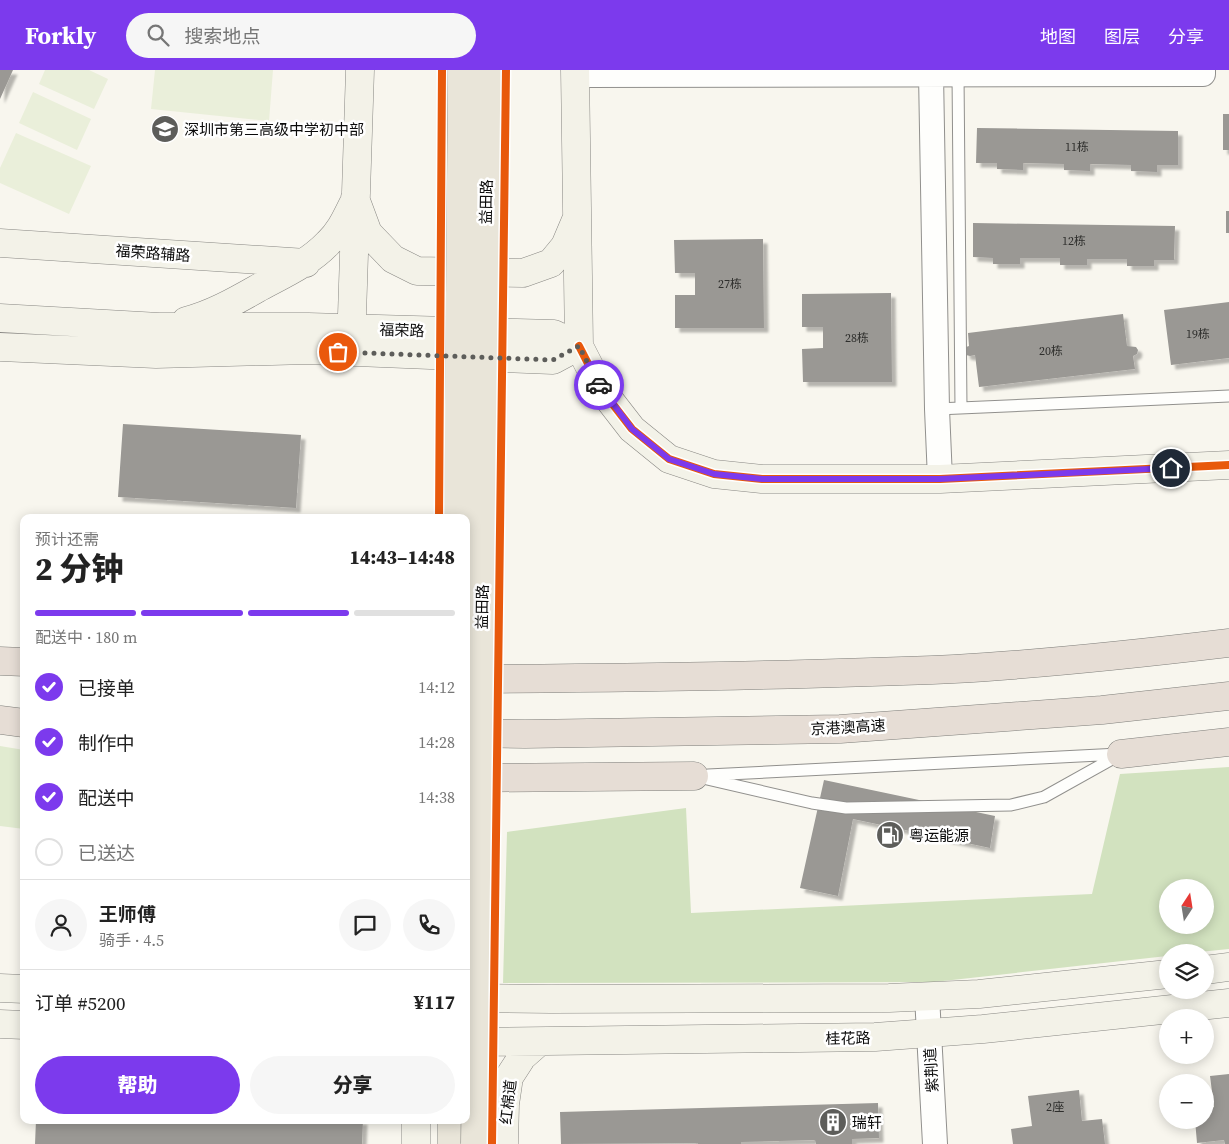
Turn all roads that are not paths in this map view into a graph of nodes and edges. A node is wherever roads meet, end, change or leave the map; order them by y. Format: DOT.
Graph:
graph roads {
  1 [pos="360,70"];
  2 [pos="462,70"];
  3 [pos="488,70"];
  4 [pos="575,72"];
  5 [pos="1203,72"];
  6 [pos="931,74"];
  7 [pos="958,74"];
  8 [pos="355,198"];
  9 [pos="577,217"];
  10 [pos="0,243"];
  11 [pos="306,262"];
  12 [pos="0,318"];
  13 [pos="159,327"];
  14 [pos="351,340"];
  15 [pos="579,346"];
  16 [pos="0,347"];
  17 [pos="1229,396"];
  18 [pos="961,408"];
  19 [pos="937,409"];
  20 [pos="1229,465"];
  21 [pos="940,479"];
  22 [pos="458,514"];
  23 [pos="1229,630"];
  24 [pos="1229,643"];
  25 [pos="1092,659"];
  26 [pos="0,661"];
  27 [pos="20,662"];
  28 [pos="470,680"];
  29 [pos="1229,696"];
  30 [pos="0,720"];
  31 [pos="20,722"];
  32 [pos="470,733"];
  33 [pos="1229,742"];
  34 [pos="1121,754"];
  35 [pos="694,776"];
  36 [pos="470,778"];
  37 [pos="1229,968"];
  38 [pos="1214,969"];
  39 [pos="1159,975"];
  40 [pos="0,988"];
  41 [pos="20,990"];
  42 [pos="927,996"];
  43 [pos="470,998"];
  44 [pos="1229,1003"];
  45 [pos="0,1024"];
  46 [pos="20,1025"];
  47 [pos="929,1033"];
  48 [pos="470,1042"];
  49 [pos="539,1042"];
  50 [pos="470,1089"];
  51 [pos="505,1104"];
  52 [pos="416,1124"];
  53 [pos="452,1124"];
  54 [pos="416,1144"];
  55 [pos="452,1144"];
  56 [pos="475,1144"];
  57 [pos="504,1144"];
  58 [pos="935,1144"];
  1 -- 8 [label="main road"];
  2 -- 22 [label="main road, 益田路, bridge"];
  3 -- 56 [label="main road, 益田路, bridge"];
  4 -- 6 [label="street"];
  4 -- 9 [label="main road"];
  5 -- 7 [label="street"];
  6 -- 7 [label="street"];
  6 -- 19 [label="street"];
  7 -- 18 [label="lane"];
  8 -- 9 [label="main road"];
  8 -- 11 [label="main road"];
  8 -- 14 [label="main road"];
  9 -- 15 [label="main road"];
  10 -- 11 [label="main road, 福荣路辅路"];
  11 -- 13 [label="main road"];
  12 -- 13 [label="main road, 福荣路"];
  13 -- 14 [label="main road, 福荣路"];
  14 -- 15 [label="main road, 福荣路"];
  14 -- 16 [label="main road, 福荣路"];
  15 -- 21 [label="main road"];
  17 -- 18 [label="lane"];
  18 -- 19 [label="lane"];
  19 -- 21 [label="street"];
  20 -- 21 [label="main road"];
  23 -- 25 [label="highway"];
  24 -- 25 [label="highway"];
  25 -- 28 [label="highway"];
  26 -- 27 [label="highway"];
  29 -- 32 [label="highway, 京港澳高速"];
  30 -- 31 [label="highway"];
  33 -- 34 [label="highway"];
  34 -- 35 [label="lane"];
  34 -- 35 [label="lane"];
  35 -- 36 [label="highway"];
  37 -- 38 [label="main road"];
  39 -- 42 [label="main road"];
  40 -- 41 [label="main road"];
  42 -- 43 [label="main road"];
  42 -- 47 [label="street, 紫荆道"];
  44 -- 47 [label="main road, 桂花路"];
  45 -- 46 [label="main road"];
  47 -- 49 [label="main road, 桂花路"];
  47 -- 58 [label="street, 紫荆道"];
  48 -- 49 [label="main road, 桂花路"];
  49 -- 51 [label="main road, 红棉道"];
  50 -- 51 [label="main road"];
  51 -- 57 [label="main road, 红棉道"];
  52 -- 54 [label="main road"];
  53 -- 55 [label="main road"];
}
